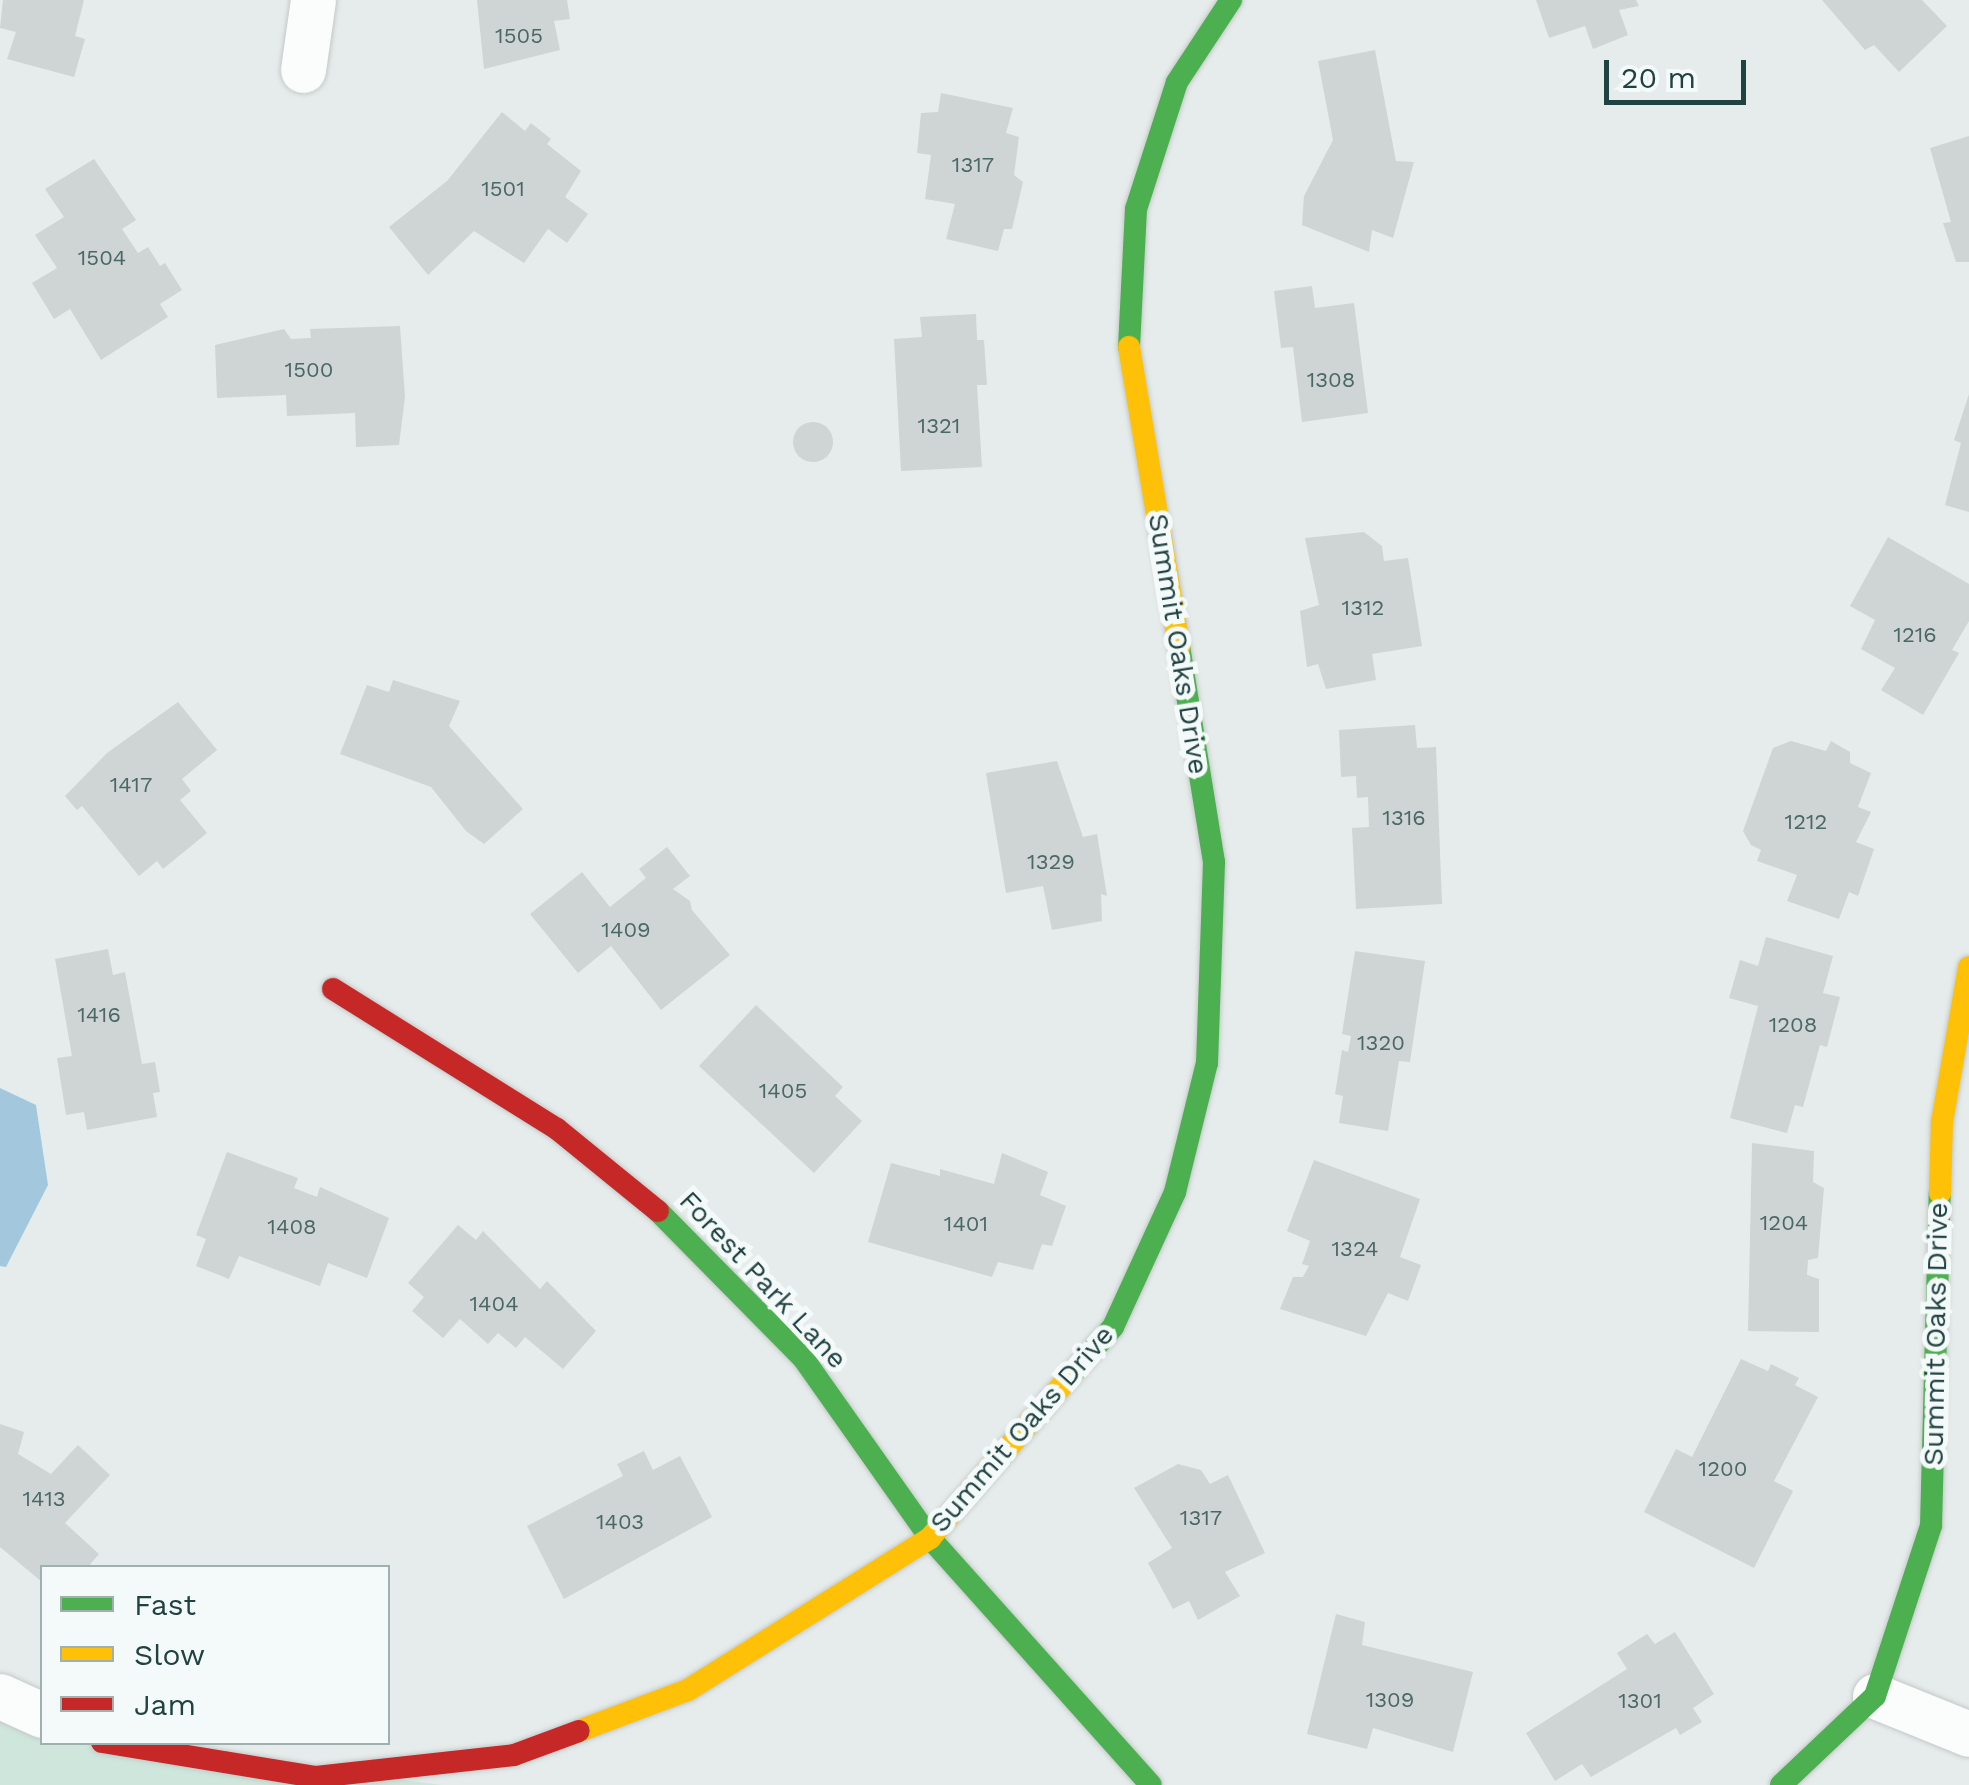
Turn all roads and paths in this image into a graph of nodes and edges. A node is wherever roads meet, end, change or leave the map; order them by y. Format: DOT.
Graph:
graph roads {
  1 [pos="313,0"];
  2 [pos="1232,0"];
  3 [pos="303,70"];
  4 [pos="1969,966"];
  5 [pos="333,989"];
  6 [pos="930,1538"];
  7 [pos="0,1696"];
  8 [pos="1876,1696"];
  9 [pos="40,1714"];
  10 [pos="1969,1734"];
  11 [pos="120,1745"];
  12 [pos="1152,1785"];
  13 [pos="1780,1785"];
  1 -- 3 [label="street"];
  2 -- 6 [label="street, Summit Oaks Drive"];
  4 -- 8 [label="street, Summit Oaks Drive"];
  5 -- 6 [label="street, Forest Park Lane"];
  6 -- 11 [label="street, Summit Oaks Drive"];
  6 -- 12 [label="street, Forest Park Lane"];
  7 -- 9 [label="street"];
  8 -- 10 [label="street"];
  8 -- 13 [label="street"];
}
